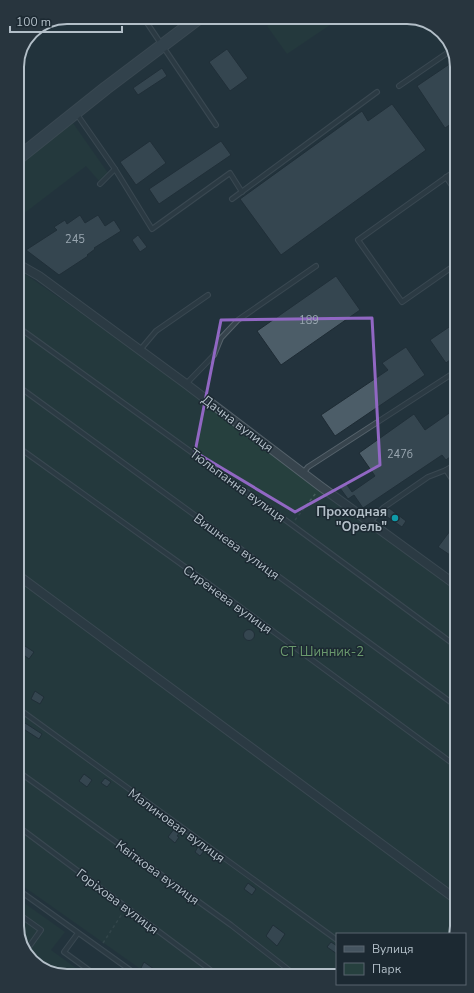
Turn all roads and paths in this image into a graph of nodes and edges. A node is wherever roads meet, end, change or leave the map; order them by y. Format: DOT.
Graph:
graph roads {
  1 [pos="148,24"];
  2 [pos="190,24"];
  3 [pos="162,44"];
  4 [pos="448,53"];
  5 [pos="399,86"];
  6 [pos="377,92"];
  7 [pos="76,112"];
  8 [pos="216,125"];
  9 [pos="24,153"];
  10 [pos="116,169"];
  11 [pos="450,174"];
  12 [pos="446,177"];
  13 [pos="450,183"];
  14 [pos="100,184"];
  15 [pos="242,192"];
  16 [pos="232,199"];
  17 [pos="316,266"];
  18 [pos="24,267"];
  19 [pos="450,268"];
  20 [pos="208,295"];
  21 [pos="24,331"];
  22 [pos="140,350"];
  23 [pos="450,375"];
  24 [pos="186,384"];
  25 [pos="24,390"];
  26 [pos="24,451"];
  27 [pos="450,468"];
  28 [pos="446,470"];
  29 [pos="303,473"];
  30 [pos="450,476"];
  31 [pos="320,486"];
  32 [pos="370,522"];
  33 [pos="292,525"];
  34 [pos="24,580"];
  35 [pos="450,581"];
  36 [pos="450,642"];
  37 [pos="450,702"];
  38 [pos="24,713"];
  39 [pos="450,762"];
  40 [pos="24,776"];
  41 [pos="24,831"];
  42 [pos="24,894"];
  43 [pos="450,895"];
  44 [pos="126,908"];
  45 [pos="24,918"];
  46 [pos="78,933"];
  47 [pos="336,939"];
  48 [pos="29,947"];
  49 [pos="99,948"];
  50 [pos="87,969"];
  51 [pos="129,969"];
  52 [pos="209,969"];
  53 [pos="288,969"];
  1 -- 3 [label="lane"];
  2 -- 3 [label="main road"];
  3 -- 7 [label="main road"];
  3 -- 8 [label="lane"];
  4 -- 5 [label="lane"];
  6 -- 15 [label="lane"];
  7 -- 9 [label="main road"];
  7 -- 10 [label="lane"];
  10 -- 14 [label="lane"];
  10 -- 15 [label="lane"];
  11 -- 12 [label="lane"];
  12 -- 13 [label="lane"];
  12 -- 19 [label="lane"];
  15 -- 16 [label="lane"];
  17 -- 24 [label="lane"];
  18 -- 22 [label="street, Дачна вулиця"];
  20 -- 22 [label="lane"];
  21 -- 33 [label="lane, Тюльпанна вулиця"];
  22 -- 24 [label="street, Дачна вулиця"];
  23 -- 29 [label="lane"];
  24 -- 29 [label="street, Дачна вулиця"];
  25 -- 37 [label="lane, Вишнева вулиця"];
  26 -- 39 [label="lane, Сиренева вулиця"];
  27 -- 28 [label="lane"];
  28 -- 30 [label="lane"];
  28 -- 32 [label="lane"];
  29 -- 31 [label="street, Дачна вулиця"];
  31 -- 32 [label="street, Дачна вулиця"];
  31 -- 33 [label="path"];
  32 -- 35 [label="street, Дачна вулиця"];
  33 -- 36 [label="lane, Тюльпанна вулиця"];
  34 -- 43 [label="street"];
  38 -- 47 [label="lane, Малиновая вулиця"];
  40 -- 53 [label="lane, Квіткова вулиця"];
  41 -- 44 [label="lane, Горіхова вулиця"];
  42 -- 46 [label="lane"];
  44 -- 49 [label="path"];
  44 -- 52 [label="lane, Горіхова вулиця"];
  45 -- 48 [label="lane"];
  46 -- 49 [label="lane"];
  46 -- 50 [label="lane"];
  49 -- 51 [label="lane"];
}
